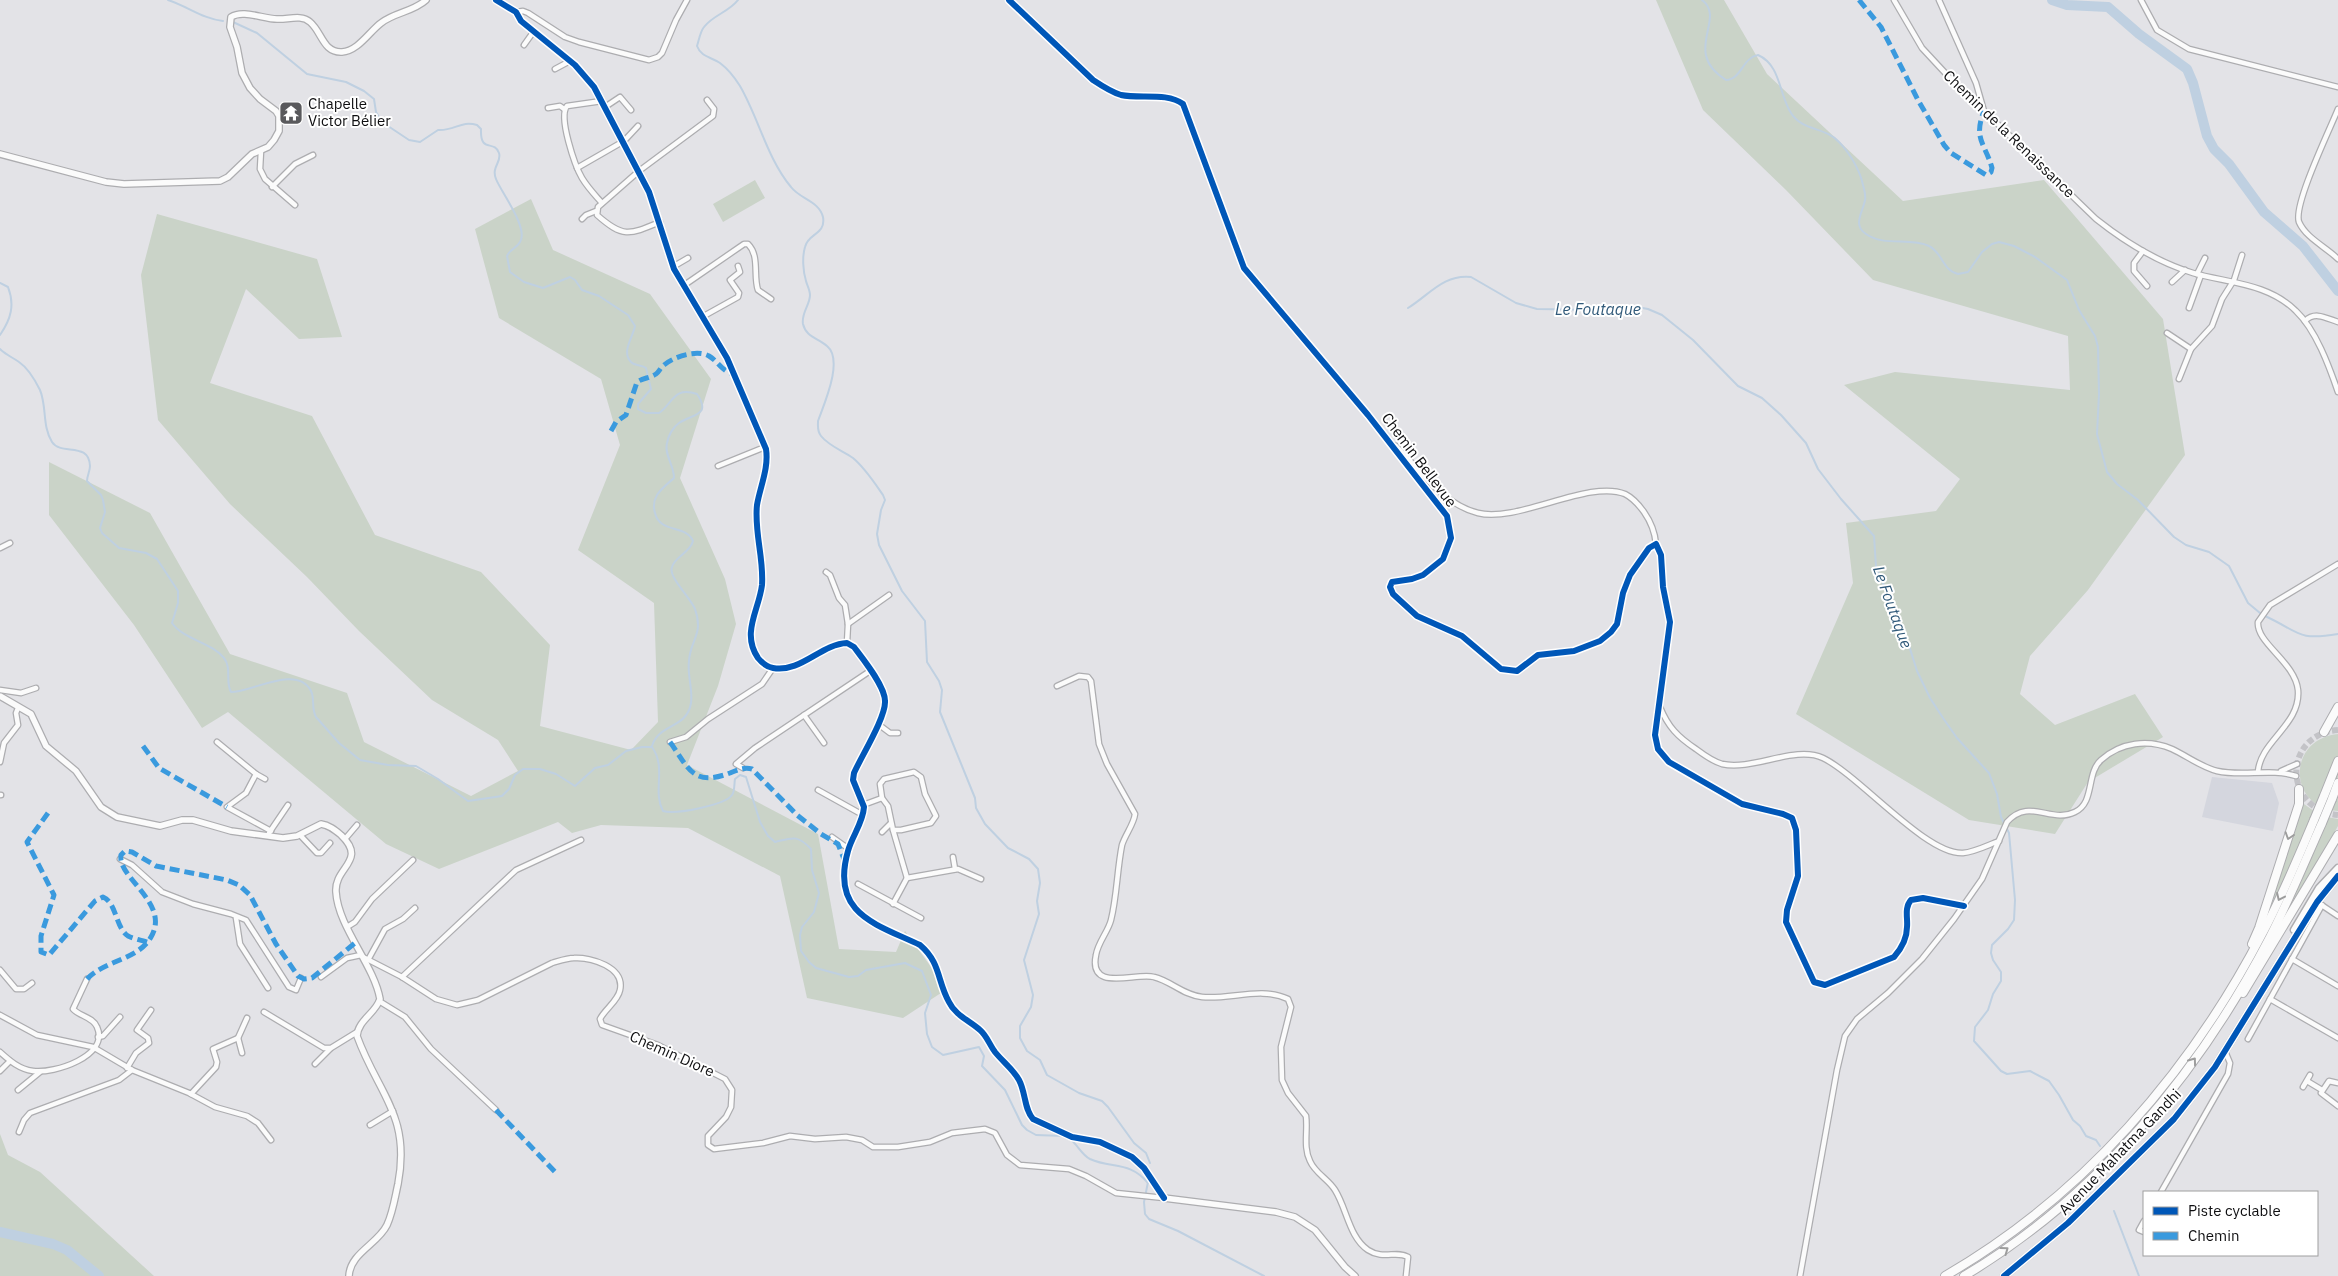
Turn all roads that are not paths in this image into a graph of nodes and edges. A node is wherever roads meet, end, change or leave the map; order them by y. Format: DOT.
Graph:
graph roads {
  1 [pos="426,0"];
  2 [pos="496,0"];
  3 [pos="687,0"];
  4 [pos="1009,0"];
  5 [pos="1894,0"];
  6 [pos="1938,0"];
  7 [pos="2141,0"];
  8 [pos="516,12"];
  9 [pos="534,31"];
  10 [pos="524,45"];
  11 [pos="570,61"];
  12 [pos="555,69"];
  13 [pos="2338,87"];
  14 [pos="707,100"];
  15 [pos="603,104"];
  16 [pos="548,108"];
  17 [pos="564,109"];
  18 [pos="2338,109"];
  19 [pos="631,110"];
  20 [pos="1984,111"];
  21 [pos="638,126"];
  22 [pos="624,141"];
  23 [pos="262,151"];
  24 [pos="0,154"];
  25 [pos="313,155"];
  26 [pos="577,168"];
  27 [pos="639,171"];
  28 [pos="272,187"];
  29 [pos="602,203"];
  30 [pos="295,205"];
  31 [pos="596,211"];
  32 [pos="582,219"];
  33 [pos="660,222"];
  34 [pos="2143,251"];
  35 [pos="2242,254"];
  36 [pos="688,258"];
  37 [pos="2205,258"];
  38 [pos="2338,259"];
  39 [pos="738,266"];
  40 [pos="674,269"];
  41 [pos="2185,270"];
  42 [pos="2199,274"];
  43 [pos="2234,280"];
  44 [pos="2172,282"];
  45 [pos="683,286"];
  46 [pos="2147,286"];
  47 [pos="771,299"];
  48 [pos="2189,308"];
  49 [pos="702,317"];
  50 [pos="2305,321"];
  51 [pos="2338,322"];
  52 [pos="2167,332"];
  53 [pos="2191,349"];
  54 [pos="2180,379"];
  55 [pos="2338,392"];
  56 [pos="1379,428"];
  57 [pos="764,447"];
  58 [pos="718,466"];
  59 [pos="10,543"];
  60 [pos="1656,544"];
  61 [pos="0,548"];
  62 [pos="2338,564"];
  63 [pos="826,572"];
  64 [pos="889,595"];
  65 [pos="848,624"];
  66 [pos="847,642"];
  67 [pos="773,668"];
  68 [pos="870,671"];
  69 [pos="1056,686"];
  70 [pos="36,688"];
  71 [pos="0,690"];
  72 [pos="0,696"];
  73 [pos="1659,706"];
  74 [pos="2338,707"];
  75 [pos="18,708"];
  76 [pos="804,715"];
  77 [pos="878,724"];
  78 [pos="2324,732"];
  79 [pos="898,733"];
  80 [pos="217,742"];
  81 [pos="670,742"];
  82 [pos="824,743"];
  83 [pos="2338,761"];
  84 [pos="0,762"];
  85 [pos="2297,764"];
  86 [pos="743,768"];
  87 [pos="2258,772"];
  88 [pos="2279,772"];
  89 [pos="256,774"];
  90 [pos="2296,776"];
  91 [pos="877,777"];
  92 [pos="265,779"];
  93 [pos="2338,783"];
  94 [pos="880,784"];
  95 [pos="2299,789"];
  96 [pos="818,790"];
  97 [pos="2328,797"];
  98 [pos="882,798"];
  99 [pos="863,804"];
  100 [pos="288,806"];
  101 [pos="862,816"];
  102 [pos="2318,822"];
  103 [pos="891,823"];
  104 [pos="357,825"];
  105 [pos="893,830"];
  106 [pos="882,832"];
  107 [pos="269,834"];
  108 [pos="300,835"];
  109 [pos="2338,835"];
  110 [pos="832,837"];
  111 [pos="345,840"];
  112 [pos="581,840"];
  113 [pos="1999,841"];
  114 [pos="330,843"];
  115 [pos="849,850"];
  116 [pos="953,857"];
  117 [pos="120,859"];
  118 [pos="413,860"];
  119 [pos="955,869"];
  120 [pos="2338,869"];
  121 [pos="2338,876"];
  122 [pos="907,878"];
  123 [pos="981,879"];
  124 [pos="858,884"];
  125 [pos="2319,903"];
  126 [pos="893,904"];
  127 [pos="1964,906"];
  128 [pos="415,908"];
  129 [pos="2338,916"];
  130 [pos="236,918"];
  131 [pos="921,918"];
  132 [pos="347,926"];
  133 [pos="364,957"];
  134 [pos="2292,959"];
  135 [pos="0,970"];
  136 [pos="322,977"];
  137 [pos="301,978"];
  138 [pos="402,978"];
  139 [pos="87,979"];
  140 [pos="2266,981"];
  141 [pos="32,983"];
  142 [pos="2338,986"];
  143 [pos="268,988"];
  144 [pos="2270,999"];
  145 [pos="379,1002"];
  146 [pos="152,1010"];
  147 [pos="264,1012"];
  148 [pos="0,1015"];
  149 [pos="120,1017"];
  150 [pos="247,1018"];
  151 [pos="2219,1024"];
  152 [pos="357,1032"];
  153 [pos="98,1037"];
  154 [pos="238,1038"];
  155 [pos="2338,1038"];
  156 [pos="2248,1039"];
  157 [pos="94,1047"];
  158 [pos="331,1048"];
  159 [pos="2225,1051"];
  160 [pos="0,1052"];
  161 [pos="242,1053"];
  162 [pos="10,1062"];
  163 [pos="315,1064"];
  164 [pos="130,1069"];
  165 [pos="0,1071"];
  166 [pos="40,1071"];
  167 [pos="2310,1075"];
  168 [pos="2172,1077"];
  169 [pos="2307,1081"];
  170 [pos="2338,1083"];
  171 [pos="2303,1087"];
  172 [pos="18,1090"];
  173 [pos="2322,1090"];
  174 [pos="192,1094"];
  175 [pos="2338,1106"];
  176 [pos="496,1110"];
  177 [pos="393,1111"];
  178 [pos="370,1125"];
  179 [pos="19,1132"];
  180 [pos="271,1140"];
  181 [pos="2161,1191"];
  182 [pos="1164,1198"];
  183 [pos="2143,1223"];
  184 [pos="2143,1232"];
  185 [pos="349,1276"];
  186 [pos="1355,1276"];
  187 [pos="1406,1276"];
  188 [pos="1800,1276"];
  189 [pos="1944,1276"];
  190 [pos="1964,1276"];
  191 [pos="2004,1276"];
  1 -- 23 [label="street"];
  2 -- 8 [label="street"];
  3 -- 8 [label="street"];
  4 -- 56 [label="street, Chemin Bellevue"];
  5 -- 20 [label="street, Chemin de la Renaissance"];
  6 -- 20 [label="street"];
  7 -- 13 [label="street"];
  8 -- 9 [label="street"];
  9 -- 10 [label="street"];
  9 -- 11 [label="street"];
  11 -- 12 [label="street"];
  11 -- 15 [label="street"];
  14 -- 27 [label="street"];
  15 -- 17 [label="street"];
  15 -- 19 [label="street"];
  15 -- 22 [label="street"];
  16 -- 17 [label="street"];
  17 -- 26 [label="street"];
  18 -- 38 [label="street"];
  20 -- 34 [label="street, Chemin de la Renaissance"];
  21 -- 22 [label="street"];
  22 -- 26 [label="street"];
  22 -- 27 [label="street"];
  23 -- 24 [label="street"];
  23 -- 28 [label="street"];
  25 -- 28 [label="street"];
  26 -- 29 [label="street"];
  27 -- 29 [label="street"];
  27 -- 33 [label="street"];
  28 -- 30 [label="street"];
  29 -- 31 [label="street"];
  31 -- 32 [label="street"];
  31 -- 33 [label="street"];
  33 -- 40 [label="street"];
  34 -- 41 [label="street, Chemin de la Renaissance"];
  34 -- 46 [label="street"];
  35 -- 43 [label="street"];
  36 -- 40 [label="street"];
  37 -- 42 [label="street"];
  39 -- 49 [label="street"];
  40 -- 45 [label="street"];
  41 -- 42 [label="street, Chemin de la Renaissance"];
  41 -- 44 [label="street"];
  42 -- 43 [label="street, Chemin de la Renaissance"];
  42 -- 48 [label="street"];
  43 -- 50 [label="street, Chemin de la Renaissance"];
  43 -- 53 [label="street"];
  45 -- 47 [label="street"];
  45 -- 49 [label="street"];
  49 -- 57 [label="street"];
  50 -- 51 [label="street"];
  50 -- 55 [label="street, Chemin de la Renaissance"];
  52 -- 53 [label="street"];
  53 -- 54 [label="street"];
  56 -- 60 [label="street"];
  56 -- 60 [label="street, Chemin Bellevue"];
  57 -- 58 [label="street"];
  57 -- 67 [label="street"];
  59 -- 61 [label="street"];
  60 -- 73 [label="street"];
  62 -- 87 [label="street"];
  63 -- 65 [label="street"];
  64 -- 65 [label="street"];
  65 -- 66 [label="street"];
  66 -- 67 [label="street"];
  66 -- 68 [label="street"];
  67 -- 81 [label="street"];
  68 -- 76 [label="street"];
  68 -- 77 [label="street"];
  69 -- 187 [label="street"];
  70 -- 71 [label="street"];
  72 -- 75 [label="street"];
  73 -- 113 [label="street"];
  73 -- 127 [label="street"];
  74 -- 78 [label="highway"];
  75 -- 84 [label="street"];
  75 -- 107 [label="street"];
  76 -- 82 [label="street"];
  76 -- 86 [label="street"];
  77 -- 79 [label="street"];
  77 -- 99 [label="street"];
  80 -- 89 [label="street"];
  83 -- 97 [label="highway"];
  85 -- 88 [label="street"];
  87 -- 88 [label="street"];
  87 -- 113 [label="street"];
  88 -- 90 [label="street"];
  89 -- 92 [label="street"];
  89 -- 107 [label="street"];
  91 -- 94 [label="street"];
  93 -- 97 [label="highway"];
  94 -- 98 [label="street"];
  94 -- 105 [label="street"];
  95 -- 168 [label="highway, one-way"];
  96 -- 101 [label="street"];
  97 -- 102 [label="highway, bridge"];
  98 -- 99 [label="street"];
  98 -- 103 [label="street"];
  99 -- 101 [label="street"];
  100 -- 107 [label="street"];
  101 -- 115 [label="street"];
  102 -- 151 [label="highway"];
  102 -- 168 [label="highway, one-way"];
  103 -- 105 [label="street"];
  103 -- 106 [label="street"];
  104 -- 111 [label="street"];
  105 -- 122 [label="street"];
  107 -- 108 [label="street"];
  108 -- 111 [label="street"];
  108 -- 114 [label="street"];
  109 -- 151 [label="highway"];
  110 -- 115 [label="street"];
  111 -- 132 [label="street"];
  112 -- 138 [label="street"];
  113 -- 127 [label="street"];
  115 -- 182 [label="street"];
  116 -- 119 [label="street"];
  117 -- 130 [label="street"];
  118 -- 132 [label="street"];
  119 -- 122 [label="street"];
  119 -- 123 [label="street"];
  120 -- 125 [label="main road, Avenue Mahatma Gandhi"];
  120 -- 140 [label="main road, Avenue Mahatma Gandhi"];
  121 -- 125 [label="main road, Avenue Mahatma Gandhi"];
  122 -- 126 [label="street"];
  124 -- 126 [label="street"];
  125 -- 129 [label="street"];
  125 -- 134 [label="street"];
  125 -- 140 [label="main road, Avenue Mahatma Gandhi"];
  126 -- 131 [label="street"];
  127 -- 188 [label="street"];
  128 -- 133 [label="street"];
  130 -- 137 [label="street"];
  130 -- 143 [label="street"];
  132 -- 133 [label="street"];
  133 -- 136 [label="street"];
  133 -- 138 [label="street, Chemin Diore"];
  133 -- 145 [label="street"];
  134 -- 142 [label="street"];
  134 -- 144 [label="street"];
  135 -- 141 [label="street"];
  138 -- 182 [label="street, Chemin Diore"];
  139 -- 153 [label="street"];
  140 -- 159 [label="main road, Avenue Mahatma Gandhi"];
  144 -- 155 [label="street"];
  144 -- 156 [label="street"];
  145 -- 152 [label="street"];
  145 -- 176 [label="street"];
  146 -- 164 [label="street"];
  147 -- 158 [label="street"];
  148 -- 157 [label="street"];
  149 -- 153 [label="street"];
  150 -- 154 [label="street"];
  190 -- 151 [label="highway, one-way"];
  152 -- 158 [label="street"];
  152 -- 177 [label="street"];
  153 -- 157 [label="street"];
  154 -- 161 [label="street"];
  154 -- 174 [label="street"];
  157 -- 164 [label="street"];
  157 -- 166 [label="street"];
  158 -- 163 [label="street"];
  159 -- 181 [label="street"];
  159 -- 191 [label="main road, Avenue Mahatma Gandhi"];
  160 -- 162 [label="street"];
  162 -- 165 [label="street"];
  162 -- 166 [label="street"];
  164 -- 174 [label="street"];
  164 -- 179 [label="street"];
  166 -- 172 [label="street"];
  167 -- 169 [label="street"];
  168 -- 189 [label="highway"];
  169 -- 171 [label="street"];
  169 -- 173 [label="street"];
  170 -- 173 [label="street"];
  173 -- 175 [label="street"];
  174 -- 180 [label="street"];
  177 -- 178 [label="street"];
  177 -- 185 [label="street"];
  182 -- 186 [label="street"];
  183 -- 184 [label="street"];
}
